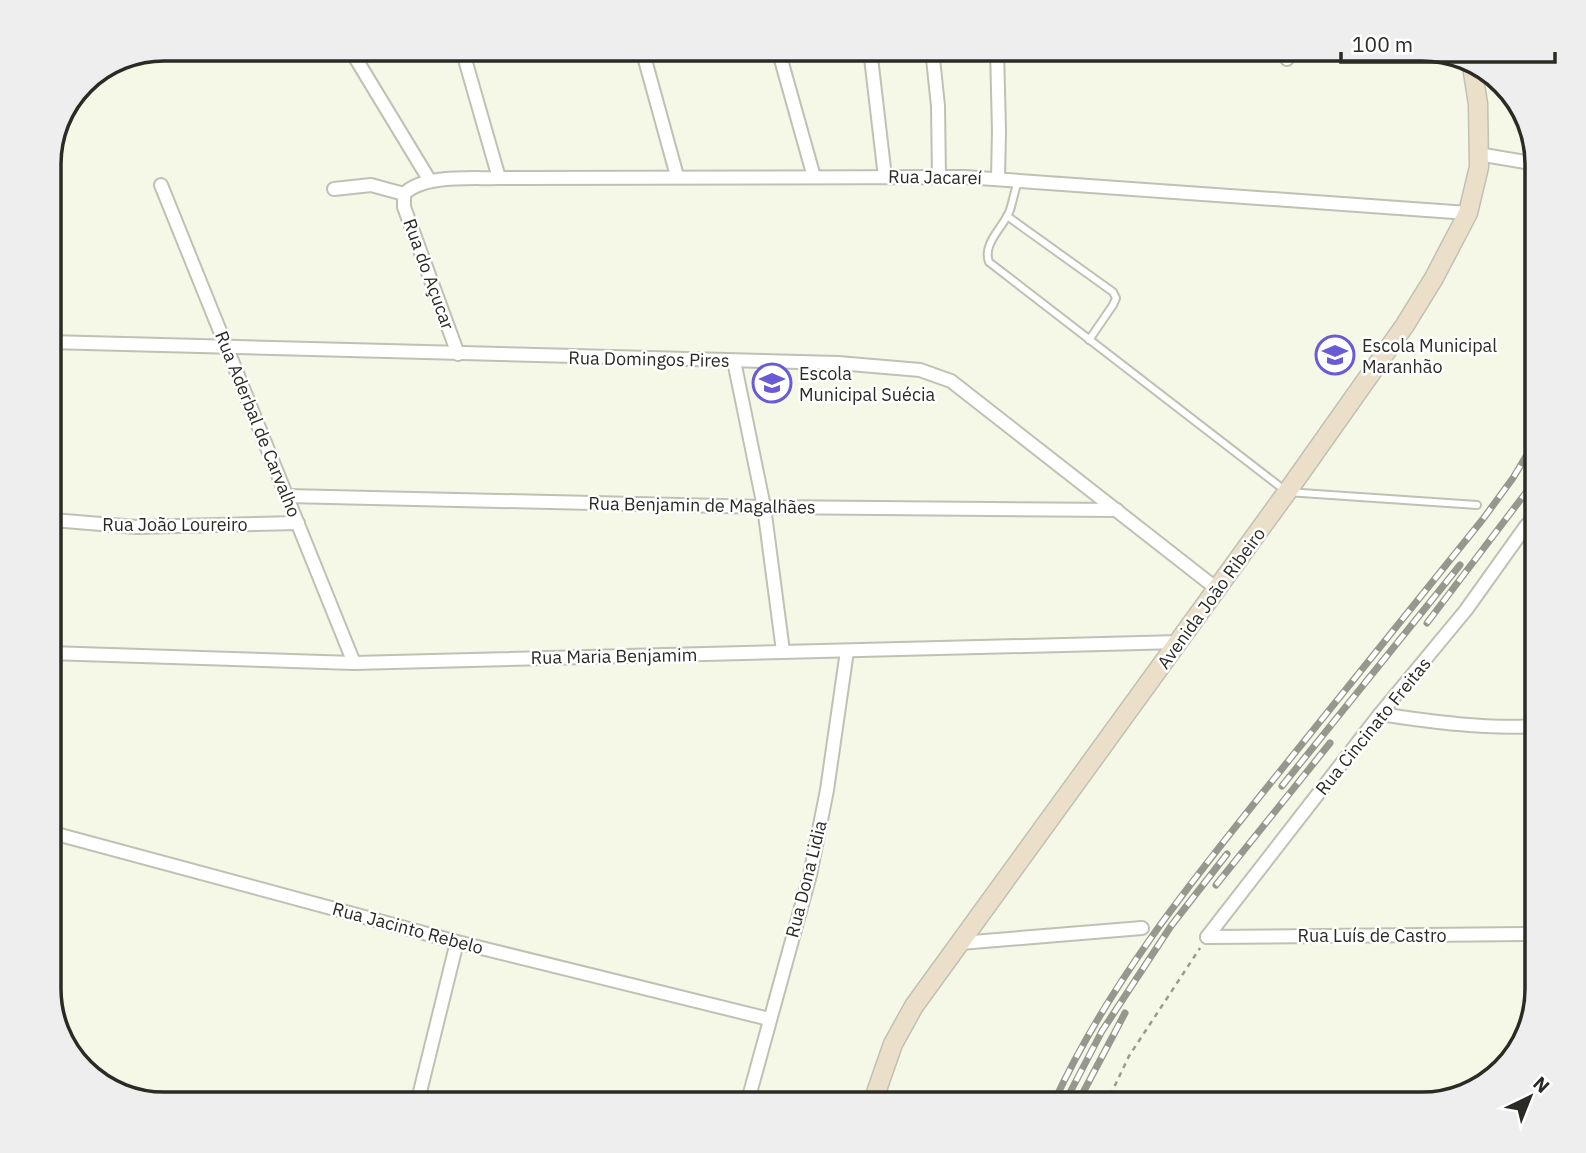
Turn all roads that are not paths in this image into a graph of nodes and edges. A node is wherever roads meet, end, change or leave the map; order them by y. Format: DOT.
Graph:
graph roads {
  1 [pos="357,61"];
  2 [pos="465,61"];
  3 [pos="645,61"];
  4 [pos="781,61"];
  5 [pos="871,61"];
  6 [pos="933,61"];
  7 [pos="997,61"];
  8 [pos="1474,76"];
  9 [pos="1478,154"];
  10 [pos="1525,162"];
  11 [pos="677,177"];
  12 [pos="814,177"];
  13 [pos="885,177"];
  14 [pos="499,178"];
  15 [pos="939,178"];
  16 [pos="998,178"];
  17 [pos="1018,179"];
  18 [pos="429,181"];
  19 [pos="161,185"];
  20 [pos="334,189"];
  21 [pos="404,194"];
  22 [pos="1468,213"];
  23 [pos="1007,216"];
  24 [pos="1089,340"];
  25 [pos="61,342"];
  26 [pos="228,349"];
  27 [pos="458,354"];
  28 [pos="734,361"];
  29 [pos="1287,492"];
  30 [pos="287,496"];
  31 [pos="1477,505"];
  32 [pos="764,507"];
  33 [pos="1118,509"];
  34 [pos="61,521"];
  35 [pos="298,523"];
  36 [pos="1525,527"];
  37 [pos="1217,589"];
  38 [pos="1179,642"];
  39 [pos="847,651"];
  40 [pos="783,652"];
  41 [pos="61,653"];
  42 [pos="355,663"];
  43 [pos="1380,714"];
  44 [pos="1525,727"];
  45 [pos="61,835"];
  46 [pos="1142,928"];
  47 [pos="1525,934"];
  48 [pos="1207,937"];
  49 [pos="457,942"];
  50 [pos="960,943"];
  51 [pos="769,1019"];
  52 [pos="419,1092"];
  53 [pos="750,1092"];
  54 [pos="876,1092"];
  1 -- 18 [label="street"];
  2 -- 14 [label="street"];
  3 -- 11 [label="street"];
  4 -- 12 [label="street"];
  5 -- 13 [label="street"];
  6 -- 15 [label="street"];
  7 -- 16 [label="street"];
  8 -- 9 [label="main road, Avenida João Ribeiro"];
  9 -- 10 [label="street"];
  9 -- 22 [label="main road, Avenida João Ribeiro"];
  11 -- 12 [label="street, Rua Jacareí"];
  11 -- 14 [label="street, Rua Jacareí"];
  12 -- 13 [label="street, Rua Jacareí"];
  13 -- 15 [label="street, Rua Jacareí"];
  14 -- 18 [label="street, Rua Jacareí"];
  15 -- 16 [label="street, Rua Jacareí"];
  16 -- 17 [label="street, Rua Jacareí"];
  17 -- 22 [label="street, Rua Jacareí"];
  17 -- 23 [label="lane"];
  18 -- 21 [label="street, Rua Jacareí"];
  19 -- 26 [label="street, Rua Aderbal de Carvalho"];
  20 -- 21 [label="street"];
  21 -- 27 [label="street, Rua do Açucar"];
  22 -- 29 [label="main road, Avenida João Ribeiro"];
  23 -- 24 [label="lane"];
  23 -- 24 [label="lane"];
  24 -- 29 [label="lane"];
  25 -- 26 [label="street, Rua Domingos Pires"];
  26 -- 27 [label="street, Rua Domingos Pires"];
  26 -- 30 [label="street, Rua Aderbal de Carvalho"];
  27 -- 28 [label="street, Rua Domingos Pires"];
  28 -- 32 [label="street"];
  28 -- 33 [label="street, Rua Domingos Pires"];
  29 -- 31 [label="lane"];
  29 -- 37 [label="main road, Avenida João Ribeiro"];
  30 -- 32 [label="street, Rua Benjamin de Magalhães"];
  30 -- 35 [label="street, Rua Aderbal de Carvalho"];
  32 -- 33 [label="street, Rua Benjamin de Magalhães"];
  32 -- 40 [label="street"];
  33 -- 37 [label="street, Rua Domingos Pires"];
  34 -- 35 [label="street, Rua João Loureiro"];
  35 -- 42 [label="street, Rua Aderbal de Carvalho"];
  36 -- 43 [label="street, Rua Cincinato Freitas"];
  37 -- 38 [label="main road, Avenida João Ribeiro"];
  38 -- 39 [label="street, Rua Maria Benjamim"];
  38 -- 50 [label="main road, Avenida João Ribeiro"];
  39 -- 40 [label="street, Rua Maria Benjamim"];
  39 -- 51 [label="street, Rua Dona Lidia"];
  40 -- 42 [label="street, Rua Maria Benjamim"];
  41 -- 42 [label="street, Rua Maria Benjamim"];
  43 -- 44 [label="street"];
  43 -- 48 [label="street, Rua Cincinato Freitas"];
  45 -- 49 [label="street, Rua Jacinto Rebelo"];
  46 -- 50 [label="street"];
  47 -- 48 [label="street, Rua Luís de Castro"];
  49 -- 51 [label="street, Rua Jacinto Rebelo"];
  49 -- 52 [label="street"];
  50 -- 54 [label="main road, Avenida João Ribeiro"];
  51 -- 53 [label="street, Rua Dona Lidia"];
}
